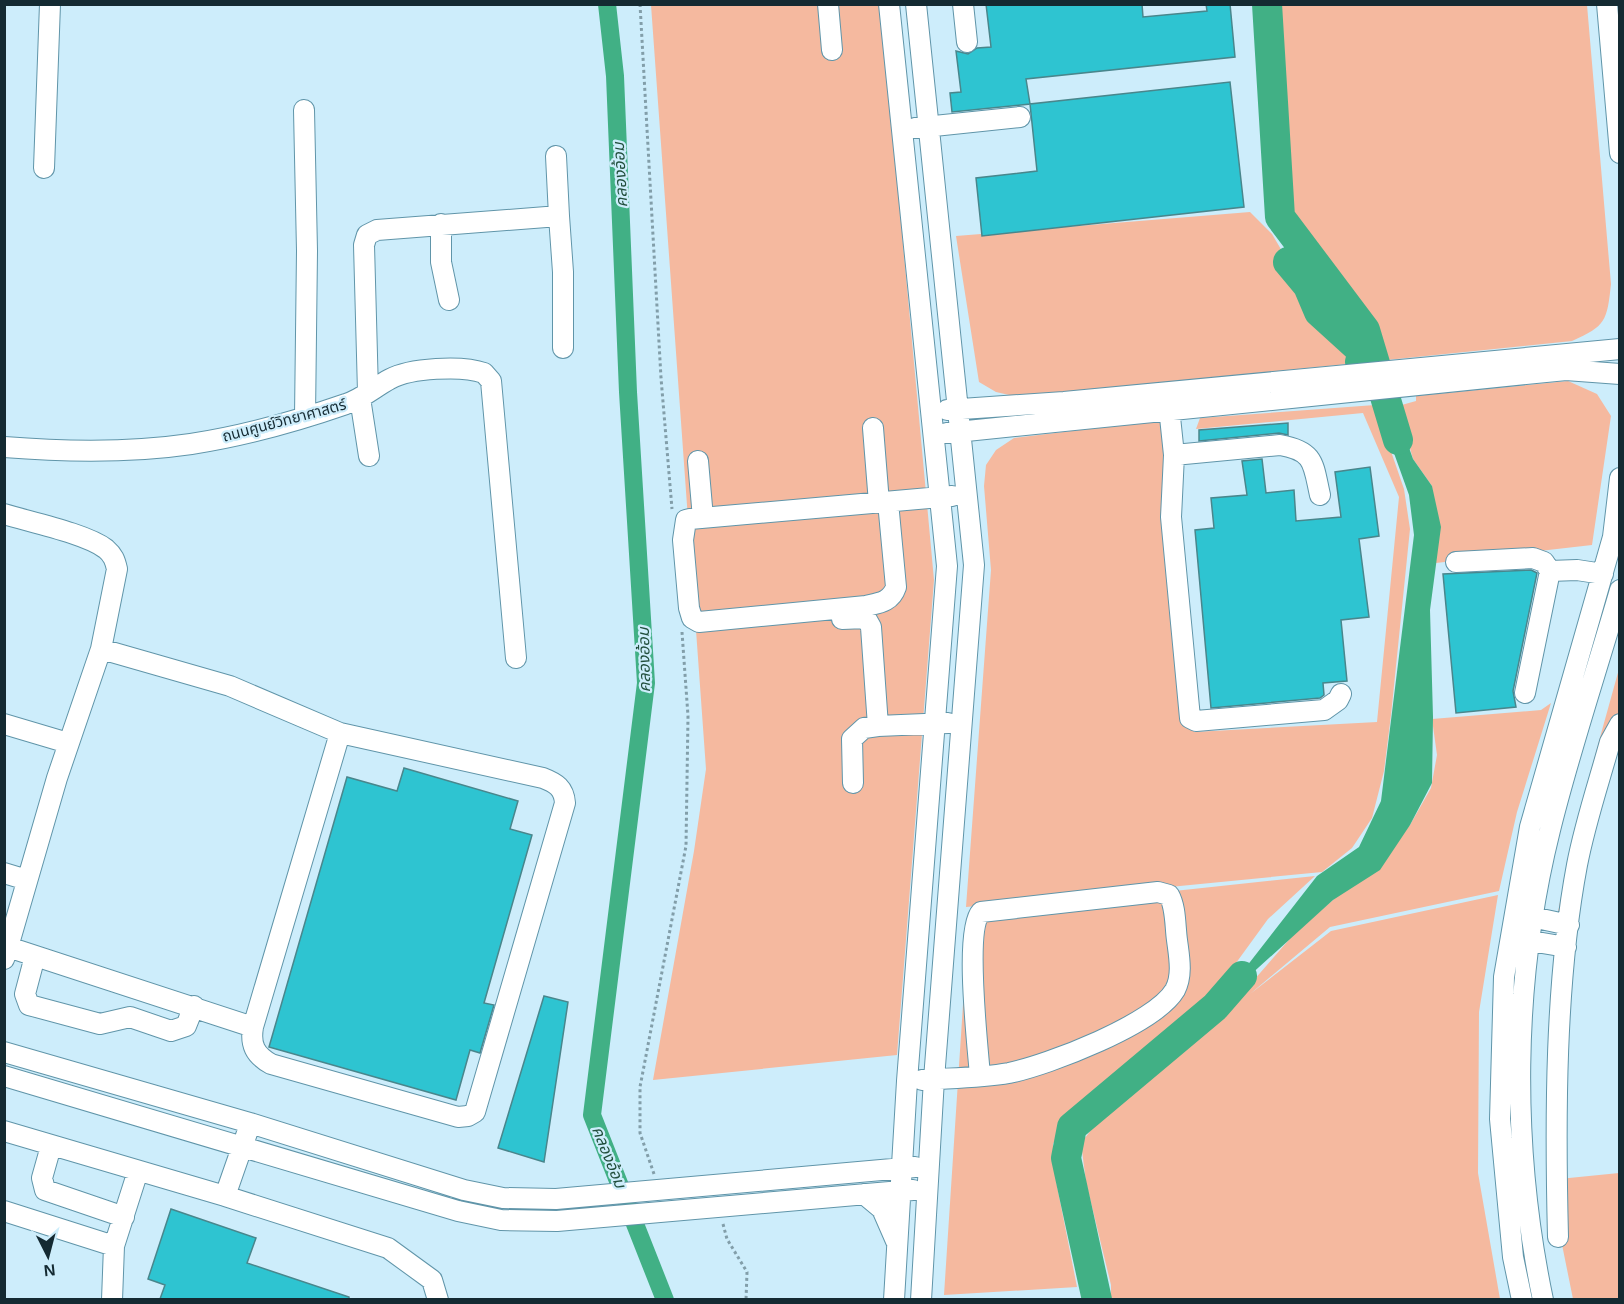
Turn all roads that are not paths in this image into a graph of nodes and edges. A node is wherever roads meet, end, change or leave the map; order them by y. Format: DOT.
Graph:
graph roads {
  1 [pos="50,4"];
  2 [pos="828,4"];
  3 [pos="889,4"];
  4 [pos="916,4"];
  5 [pos="963,4"];
  6 [pos="1607,4"];
  7 [pos="967,42"];
  8 [pos="832,50"];
  9 [pos="304,110"];
  10 [pos="1020,117"];
  11 [pos="927,127"];
  12 [pos="901,129"];
  13 [pos="1620,153"];
  14 [pos="556,156"];
  15 [pos="44,168"];
  16 [pos="559,216"];
  17 [pos="441,224"];
  18 [pos="449,300"];
  19 [pos="563,348"];
  20 [pos="1620,349"];
  21 [pos="1620,374"];
  22 [pos="1398,379"];
  23 [pos="364,395"];
  24 [pos="1169,401"];
  25 [pos="959,409"];
  26 [pos="931,412"];
  27 [pos="305,417"];
  28 [pos="873,428"];
  29 [pos="961,430"];
  30 [pos="934,435"];
  31 [pos="4,447"];
  32 [pos="1174,455"];
  33 [pos="369,456"];
  34 [pos="698,461"];
  35 [pos="1620,478"];
  36 [pos="967,495"];
  37 [pos="1320,495"];
  38 [pos="941,498"];
  39 [pos="884,503"];
  40 [pos="4,514"];
  41 [pos="703,518"];
  42 [pos="1456,562"];
  43 [pos="1550,571"];
  44 [pos="1603,574"];
  45 [pos="1619,595"];
  46 [pos="684,628"];
  47 [pos="101,649"];
  48 [pos="516,658"];
  49 [pos="1525,693"];
  50 [pos="1341,694"];
  51 [pos="963,723"];
  52 [pos="4,724"];
  53 [pos="936,724"];
  54 [pos="1620,724"];
  55 [pos="878,726"];
  56 [pos="340,733"];
  57 [pos="68,743"];
  58 [pos="853,783"];
  59 [pos="4,873"];
  60 [pos="27,880"];
  61 [pos="1524,915"];
  62 [pos="1569,925"];
  63 [pos="1509,937"];
  64 [pos="1531,942"];
  65 [pos="1566,947"];
  66 [pos="6,953"];
  67 [pos="35,956"];
  68 [pos="194,1006"];
  69 [pos="253,1027"];
  70 [pos="4,1052"];
  71 [pos="4,1076"];
  72 [pos="981,1076"];
  73 [pos="934,1079"];
  74 [pos="907,1081"];
  75 [pos="250,1124"];
  76 [pos="905,1130"];
  77 [pos="4,1131"];
  78 [pos="51,1146"];
  79 [pos="243,1146"];
  80 [pos="929,1165"];
  81 [pos="902,1168"];
  82 [pos="138,1171"];
  83 [pos="862,1172"];
  84 [pos="928,1189"];
  85 [pos="901,1191"];
  86 [pos="864,1194"];
  87 [pos="225,1196"];
  88 [pos="4,1211"];
  89 [pos="123,1217"];
  90 [pos="1558,1237"];
  91 [pos="114,1246"];
  92 [pos="897,1246"];
  93 [pos="112,1299"];
  94 [pos="438,1299"];
  95 [pos="894,1299"];
  96 [pos="921,1299"];
  97 [pos="1522,1299"];
  98 [pos="1543,1299"];
  1 -- 15 [label="street"];
  2 -- 8 [label="street"];
  3 -- 12 [label="street"];
  4 -- 11 [label="street"];
  5 -- 7 [label="street"];
  6 -- 13 [label="street"];
  9 -- 27 [label="street"];
  10 -- 11 [label="street"];
  11 -- 12 [label="street"];
  11 -- 25 [label="street"];
  12 -- 26 [label="street"];
  14 -- 16 [label="street"];
  16 -- 17 [label="street"];
  16 -- 19 [label="street"];
  17 -- 18 [label="street"];
  17 -- 23 [label="street"];
  20 -- 22 [label="street"];
  21 -- 22 [label="street"];
  22 -- 24 [label="street"];
  23 -- 27 [label="street, ถนนศูนย์วิทยาศาสตร์"];
  23 -- 33 [label="street"];
  23 -- 48 [label="street, ถนนศูนย์วิทยาศาสตร์"];
  24 -- 25 [label="street"];
  24 -- 29 [label="street"];
  24 -- 32 [label="street"];
  25 -- 26 [label="street"];
  25 -- 29 [label="street"];
  26 -- 30 [label="street"];
  27 -- 31 [label="street, ถนนศูนย์วิทยาศาสตร์"];
  28 -- 39 [label="street"];
  29 -- 30 [label="street"];
  29 -- 36 [label="street"];
  30 -- 38 [label="street"];
  32 -- 37 [label="street"];
  32 -- 50 [label="street"];
  34 -- 41 [label="street"];
  35 -- 44 [label="street"];
  36 -- 38 [label="street"];
  36 -- 51 [label="street"];
  38 -- 39 [label="street"];
  38 -- 53 [label="street"];
  39 -- 41 [label="street"];
  39 -- 41 [label="street"];
  40 -- 47 [label="street"];
  42 -- 43 [label="street"];
  43 -- 44 [label="street"];
  43 -- 49 [label="street"];
  44 -- 61 [label="street"];
  45 -- 61 [label="street"];
  46 -- 55 [label="street"];
  47 -- 56 [label="street"];
  47 -- 57 [label="street"];
  51 -- 53 [label="street"];
  51 -- 73 [label="street"];
  52 -- 57 [label="street"];
  53 -- 55 [label="street"];
  53 -- 74 [label="street"];
  54 -- 62 [label="street"];
  55 -- 58 [label="street"];
  56 -- 69 [label="street"];
  56 -- 69 [label="street"];
  57 -- 60 [label="street"];
  59 -- 60 [label="street"];
  60 -- 66 [label="street"];
  61 -- 62 [label="street"];
  61 -- 63 [label="street"];
  61 -- 64 [label="street"];
  62 -- 65 [label="street"];
  63 -- 64 [label="street"];
  63 -- 97 [label="street"];
  64 -- 65 [label="street"];
  64 -- 98 [label="street"];
  65 -- 90 [label="street"];
  66 -- 67 [label="street"];
  67 -- 68 [label="street"];
  67 -- 68 [label="street"];
  68 -- 69 [label="street"];
  70 -- 75 [label="street"];
  71 -- 79 [label="street"];
  72 -- 72 [label="street"];
  72 -- 73 [label="street"];
  73 -- 74 [label="street"];
  73 -- 80 [label="street"];
  74 -- 76 [label="street"];
  75 -- 79 [label="street"];
  75 -- 83 [label="street"];
  76 -- 81 [label="street"];
  76 -- 83 [label="street"];
  77 -- 78 [label="street"];
  78 -- 82 [label="street"];
  78 -- 89 [label="street"];
  79 -- 86 [label="street"];
  79 -- 87 [label="street"];
  80 -- 81 [label="street"];
  80 -- 84 [label="street"];
  81 -- 83 [label="street"];
  81 -- 85 [label="street"];
  82 -- 87 [label="street"];
  82 -- 89 [label="street"];
  84 -- 85 [label="street"];
  84 -- 96 [label="street"];
  85 -- 86 [label="street"];
  85 -- 92 [label="street"];
  86 -- 92 [label="street"];
  87 -- 94 [label="street"];
  88 -- 91 [label="street"];
  89 -- 91 [label="street"];
  91 -- 93 [label="street"];
  92 -- 95 [label="street"];
}
